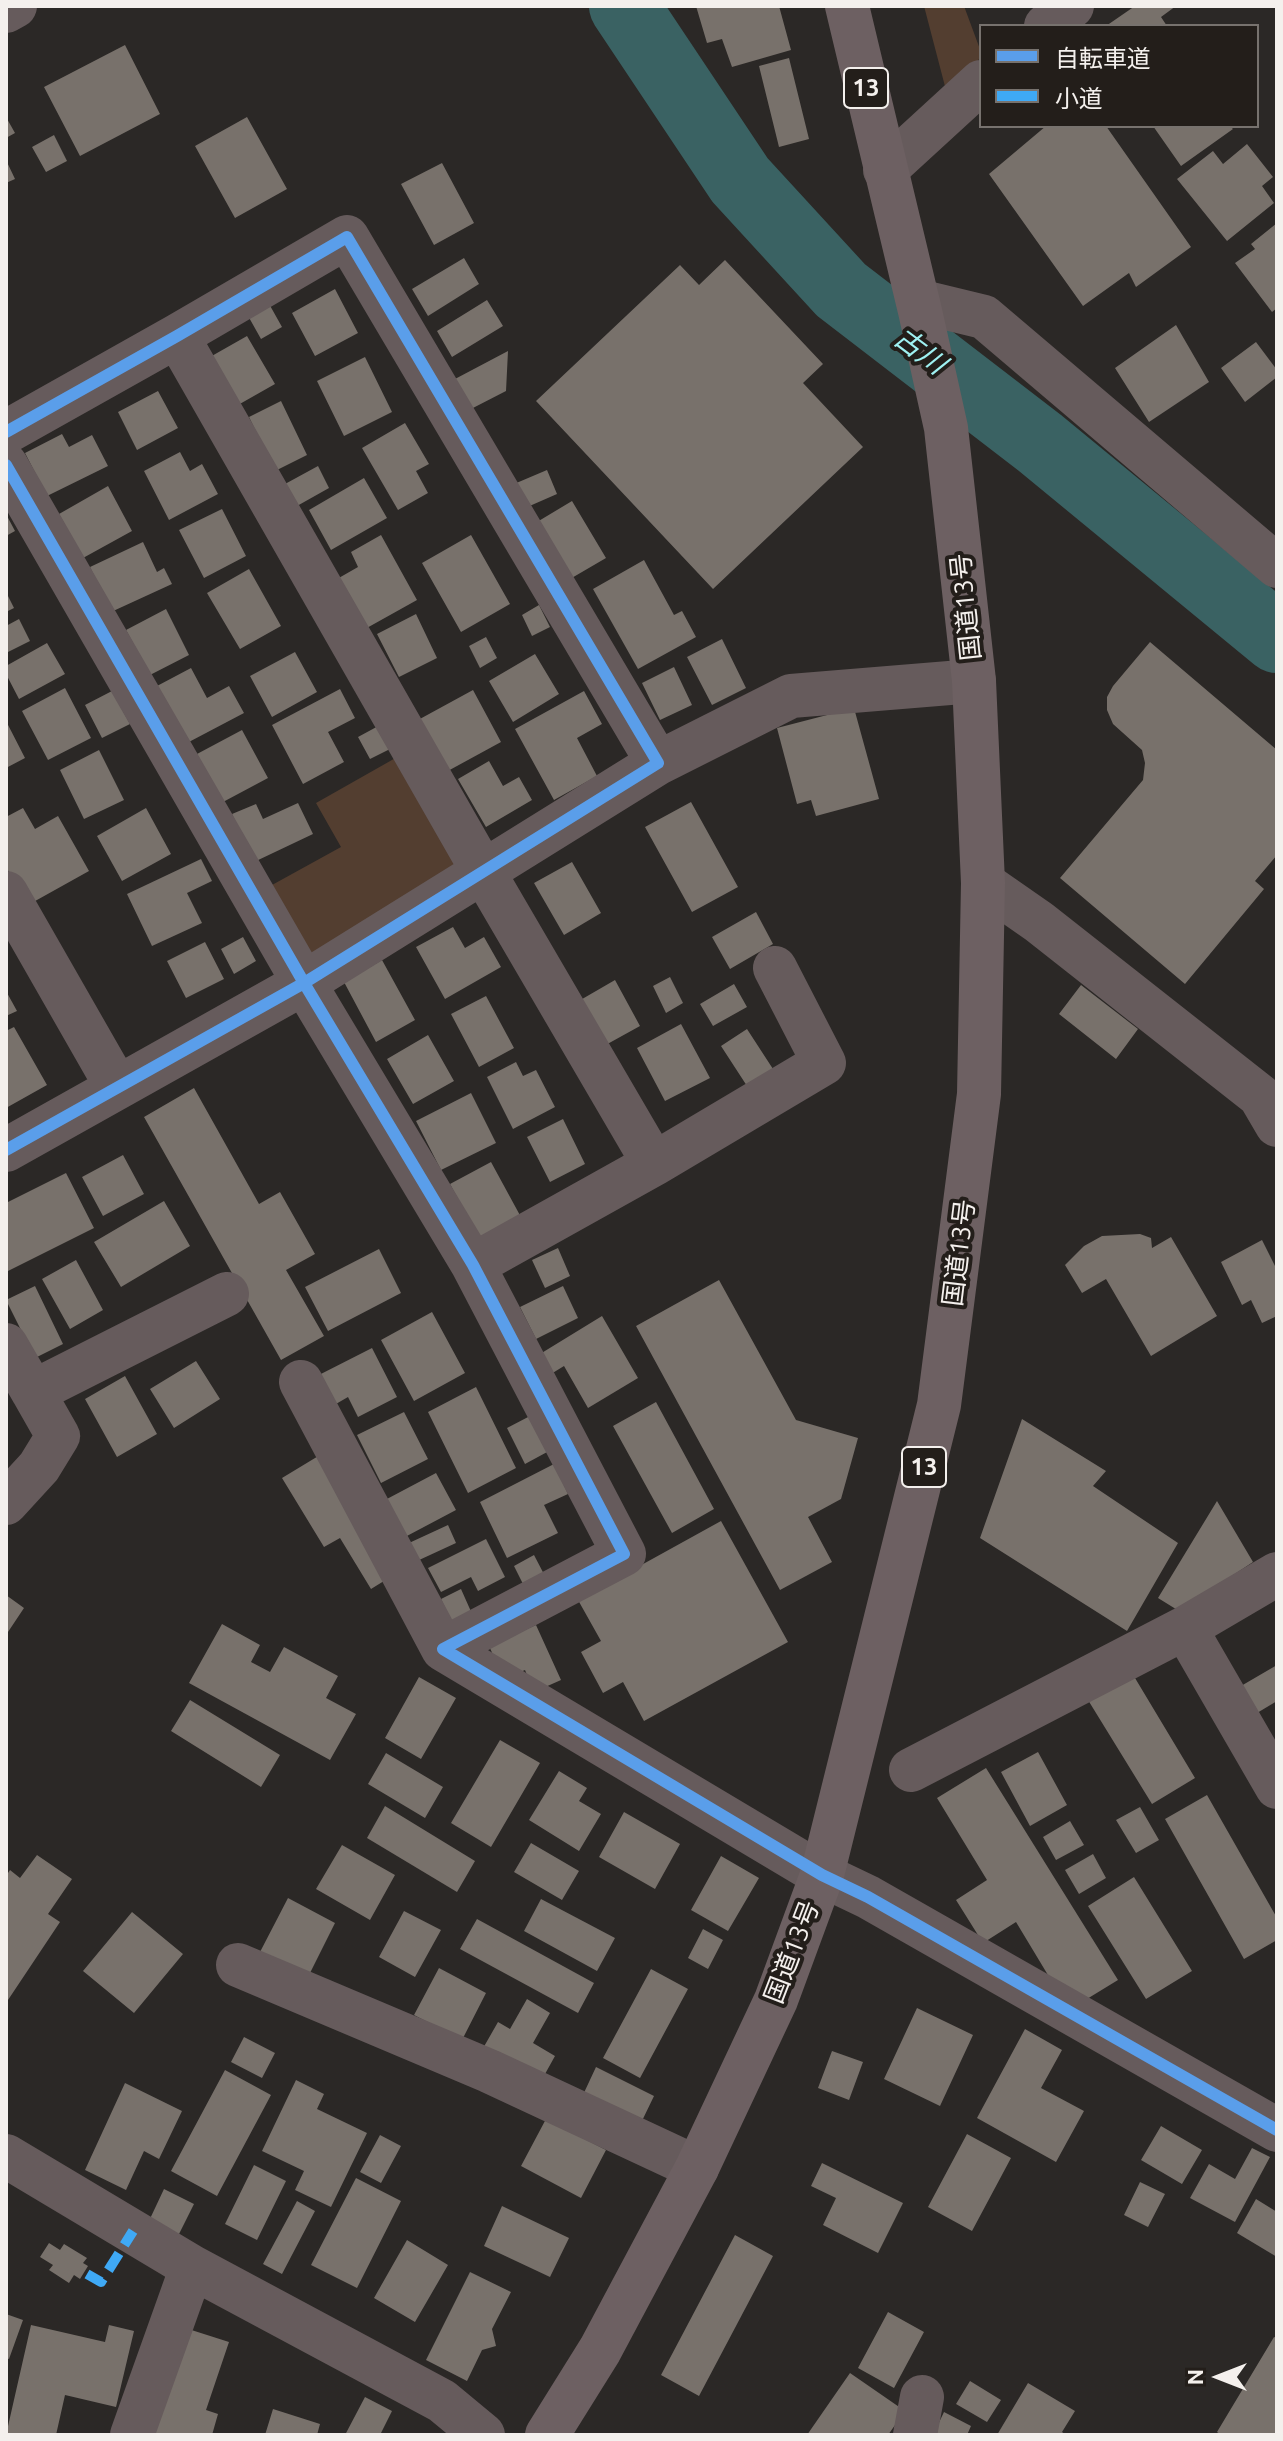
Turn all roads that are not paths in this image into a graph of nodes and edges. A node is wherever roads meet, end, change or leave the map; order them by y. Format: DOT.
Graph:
graph roads {
  1 [pos="15,6"];
  2 [pos="847,6"];
  3 [pos="1072,6"];
  4 [pos="6,11"];
  5 [pos="1049,24"];
  6 [pos="979,84"];
  7 [pos="885,170"];
  8 [pos="919,306"];
  9 [pos="177,336"];
  10 [pos="6,432"];
  11 [pos="6,465"];
  12 [pos="1277,566"];
  13 [pos="974,681"];
  14 [pos="658,763"];
  15 [pos="484,873"];
  16 [pos="983,883"];
  17 [pos="6,893"];
  18 [pos="775,968"];
  19 [pos="304,983"];
  20 [pos="117,1087"];
  21 [pos="1262,1087"];
  22 [pos="1277,1125"];
  23 [pos="6,1150"];
  24 [pos="654,1164"];
  25 [pos="473,1265"];
  26 [pos="227,1294"];
  27 [pos="6,1345"];
  28 [pos="301,1382"];
  29 [pos="33,1392"];
  30 [pos="6,1503"];
  31 [pos="1277,1574"];
  32 [pos="1185,1628"];
  33 [pos="443,1649"];
  34 [pos="911,1770"];
  35 [pos="1277,1787"];
  36 [pos="822,1875"];
  37 [pos="238,1965"];
  38 [pos="1277,2130"];
  39 [pos="6,2156"];
  40 [pos="697,2168"];
  41 [pos="192,2267"];
  42 [pos="132,2435"];
  43 [pos="483,2435"];
  44 [pos="547,2435"];
  1 -- 4 [label="street"];
  2 -- 7 [label="highway, 国道13号 / 13"];
  3 -- 5 [label="street"];
  6 -- 7 [label="street"];
  7 -- 8 [label="highway, 国道13号 / 13"];
  8 -- 12 [label="street"];
  8 -- 13 [label="highway, 国道13号 / 13"];
  9 -- 10 [label="street"];
  9 -- 14 [label="street"];
  9 -- 15 [label="street"];
  11 -- 19 [label="street"];
  13 -- 14 [label="street"];
  13 -- 16 [label="highway, 国道13号 / 13"];
  14 -- 15 [label="street"];
  15 -- 19 [label="street"];
  15 -- 24 [label="street"];
  16 -- 21 [label="street"];
  16 -- 36 [label="highway, 国道13号 / 13"];
  17 -- 20 [label="street"];
  18 -- 24 [label="street"];
  19 -- 20 [label="street"];
  19 -- 25 [label="street"];
  20 -- 23 [label="street"];
  21 -- 22 [label="street"];
  24 -- 25 [label="street"];
  25 -- 33 [label="street"];
  26 -- 29 [label="street"];
  27 -- 29 [label="street"];
  28 -- 33 [label="street"];
  29 -- 30 [label="street"];
  31 -- 32 [label="street"];
  32 -- 34 [label="street"];
  32 -- 35 [label="street"];
  33 -- 36 [label="street"];
  36 -- 38 [label="street"];
  36 -- 40 [label="highway, 国道13号 / 13"];
  37 -- 40 [label="street"];
  39 -- 41 [label="street"];
  40 -- 44 [label="highway, 国道13号 / 13"];
  41 -- 42 [label="street"];
  41 -- 43 [label="street"];
}
